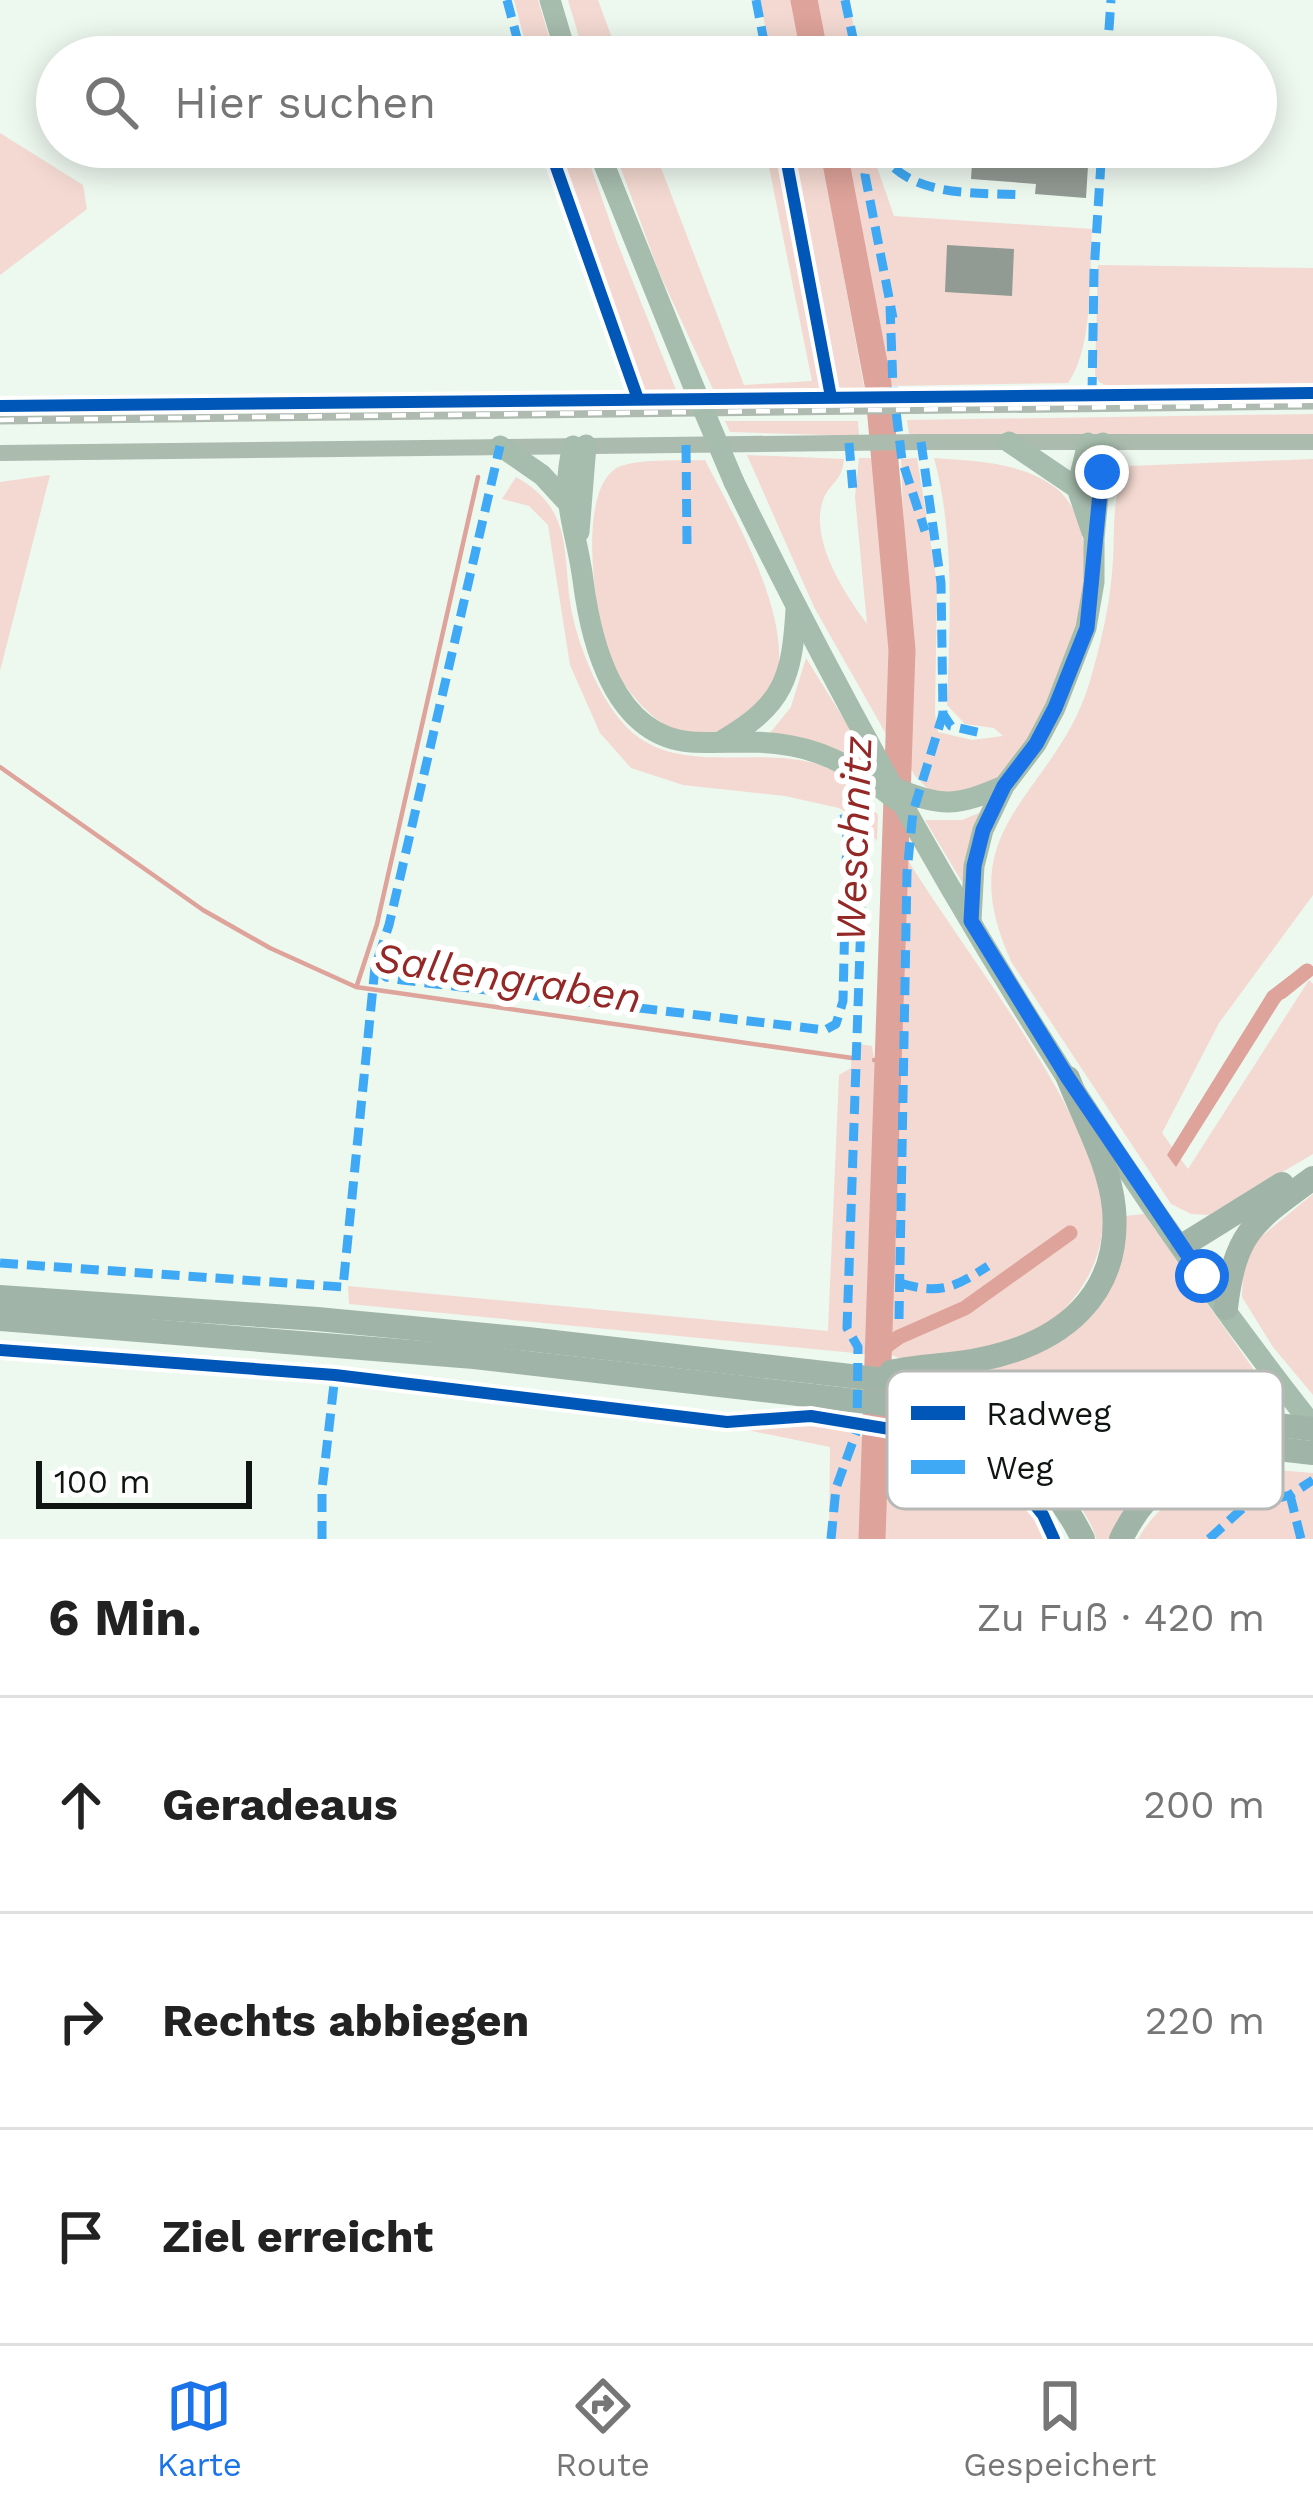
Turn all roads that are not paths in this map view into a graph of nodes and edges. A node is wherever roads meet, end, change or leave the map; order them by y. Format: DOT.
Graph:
graph roads {
  1 [pos="550,0"];
  2 [pos="561,36"];
  3 [pos="605,168"];
  4 [pos="1009,442"];
  5 [pos="1313,442"];
  6 [pos="1096,443"];
  7 [pos="500,446"];
  8 [pos="580,446"];
  9 [pos="0,453"];
  10 [pos="1077,488"];
  11 [pos="565,500"];
  12 [pos="577,538"];
  13 [pos="1094,538"];
  14 [pos="796,609"];
  15 [pos="723,740"];
  16 [pos="1004,786"];
  17 [pos="907,798"];
  18 [pos="971,921"];
  19 [pos="1068,1078"];
  20 [pos="1313,1167"];
  21 [pos="1313,1178"];
  22 [pos="1182,1246"];
  23 [pos="0,1297"];
  24 [pos="1226,1308"];
  25 [pos="0,1319"];
  26 [pos="960,1371"];
  27 [pos="1271,1371"];
  28 [pos="854,1384"];
  29 [pos="1283,1388"];
  30 [pos="887,1397"];
  31 [pos="887,1397"];
  32 [pos="1283,1425"];
  33 [pos="1313,1427"];
  34 [pos="1038,1509"];
  35 [pos="1069,1509"];
  36 [pos="1140,1509"];
  37 [pos="1054,1539"];
  38 [pos="1083,1539"];
  39 [pos="1121,1539"];
  1 -- 2 [label="main road"];
  3 -- 14 [label="main road, bridge"];
  4 -- 6 [label="street"];
  4 -- 8 [label="street"];
  4 -- 10 [label="main road"];
  5 -- 6 [label="street"];
  6 -- 10 [label="main road"];
  6 -- 13 [label="main road"];
  7 -- 8 [label="street"];
  7 -- 9 [label="street"];
  7 -- 11 [label="main road"];
  8 -- 11 [label="main road"];
  8 -- 12 [label="main road"];
  10 -- 13 [label="main road"];
  11 -- 12 [label="main road"];
  12 -- 15 [label="main road"];
  13 -- 16 [label="main road"];
  14 -- 15 [label="main road"];
  14 -- 17 [label="main road"];
  15 -- 17 [label="main road"];
  16 -- 17 [label="main road"];
  16 -- 18 [label="main road"];
  17 -- 18 [label="main road"];
  18 -- 19 [label="main road"];
  19 -- 22 [label="main road"];
  19 -- 26 [label="highway"];
  20 -- 22 [label="highway"];
  21 -- 24 [label="highway"];
  22 -- 24 [label="main road"];
  23 -- 28 [label="highway"];
  24 -- 27 [label="main road"];
  25 -- 28 [label="highway"];
  28 -- 30 [label="highway"];
  28 -- 31 [label="highway"];
  29 -- 33 [label="main road"];
  32 -- 33 [label="highway"];
  34 -- 37 [label="street"];
  35 -- 38 [label="highway"];
  36 -- 39 [label="highway"];
}
